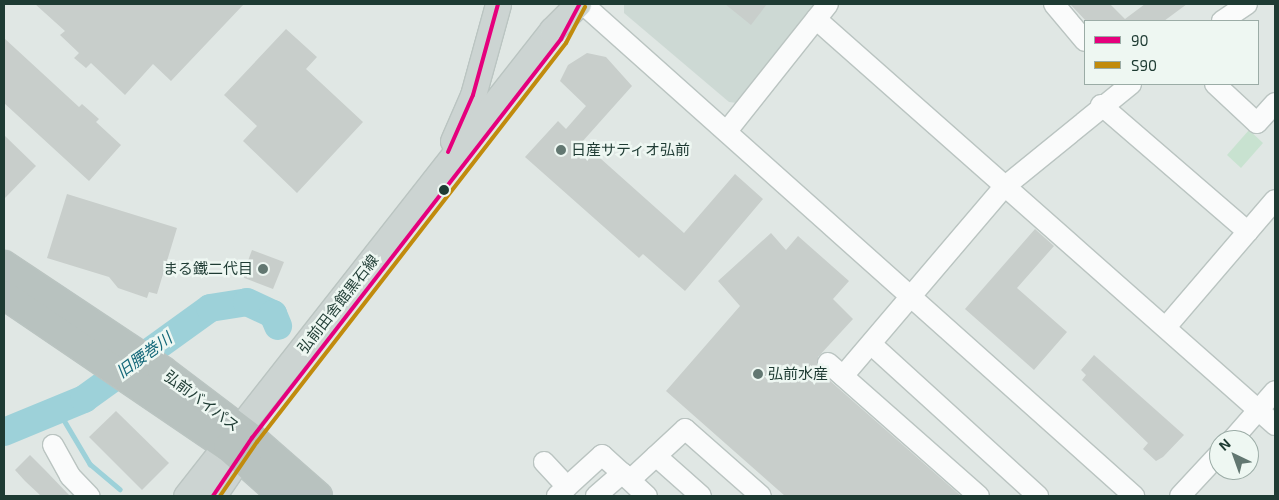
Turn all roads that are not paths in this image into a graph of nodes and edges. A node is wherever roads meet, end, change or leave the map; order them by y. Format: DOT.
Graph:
graph roads {
  1 [pos="498,4"];
  2 [pos="580,4"];
  3 [pos="1054,4"];
  4 [pos="1247,4"];
  5 [pos="822,11"];
  6 [pos="1223,20"];
  7 [pos="1084,40"];
  8 [pos="1126,85"];
  9 [pos="1216,85"];
  10 [pos="1275,104"];
  11 [pos="1100,105"];
  12 [pos="726,131"];
  13 [pos="436,178"];
  14 [pos="1003,188"];
  15 [pos="1275,200"];
  16 [pos="1248,232"];
  17 [pos="4,266"];
  18 [pos="4,295"];
  19 [pos="910,297"];
  20 [pos="1166,327"];
  21 [pos="871,344"];
  22 [pos="122,357"];
  23 [pos="828,363"];
  24 [pos="844,376"];
  25 [pos="1275,391"];
  26 [pos="1259,411"];
  27 [pos="1275,425"];
  28 [pos="1241,430"];
  29 [pos="240,443"];
  30 [pos="53,445"];
  31 [pos="656,456"];
  32 [pos="544,462"];
  33 [pos="1209,465"];
  34 [pos="626,477"];
  35 [pos="562,491"];
  36 [pos="1028,493"];
  37 [pos="89,496"];
  38 [pos="186,496"];
  39 [pos="213,496"];
  40 [pos="284,496"];
  41 [pos="318,496"];
  42 [pos="596,496"];
  43 [pos="647,496"];
  44 [pos="701,496"];
  45 [pos="761,496"];
  46 [pos="979,496"];
  47 [pos="1134,496"];
  48 [pos="1180,496"];
  1 -- 13 [label="main road, 弘前田舎館黒石線"];
  2 -- 12 [label="street"];
  2 -- 13 [label="main road, 弘前田舎館黒石線"];
  2 -- 29 [label="main road, 弘前田舎館黒石線"];
  3 -- 7 [label="street"];
  4 -- 6 [label="street"];
  5 -- 12 [label="street"];
  5 -- 14 [label="street"];
  8 -- 11 [label="street"];
  9 -- 10 [label="street"];
  11 -- 14 [label="street"];
  11 -- 16 [label="street"];
  12 -- 19 [label="street"];
  13 -- 29 [label="main road, 弘前田舎館黒石線"];
  14 -- 19 [label="street"];
  14 -- 20 [label="street"];
  15 -- 16 [label="street"];
  16 -- 20 [label="street"];
  17 -- 22 [label="highway, 弘前バイパス"];
  18 -- 22 [label="highway, 弘前バイパス"];
  19 -- 21 [label="street"];
  19 -- 47 [label="street"];
  20 -- 26 [label="street"];
  21 -- 24 [label="street"];
  21 -- 36 [label="street"];
  22 -- 29 [label="highway, 弘前バイパス"];
  23 -- 24 [label="street"];
  24 -- 46 [label="street"];
  25 -- 26 [label="street"];
  26 -- 27 [label="street"];
  26 -- 28 [label="street"];
  29 -- 38 [label="main road"];
  29 -- 39 [label="main road"];
  29 -- 40 [label="highway, 弘前バイパス"];
  29 -- 41 [label="highway, 弘前バイパス"];
  30 -- 37 [label="street"];
  31 -- 34 [label="street"];
  31 -- 44 [label="street"];
  31 -- 45 [label="street"];
  32 -- 35 [label="street"];
  33 -- 48 [label="street"];
  34 -- 35 [label="street"];
  34 -- 42 [label="street"];
  34 -- 43 [label="street"];
}
